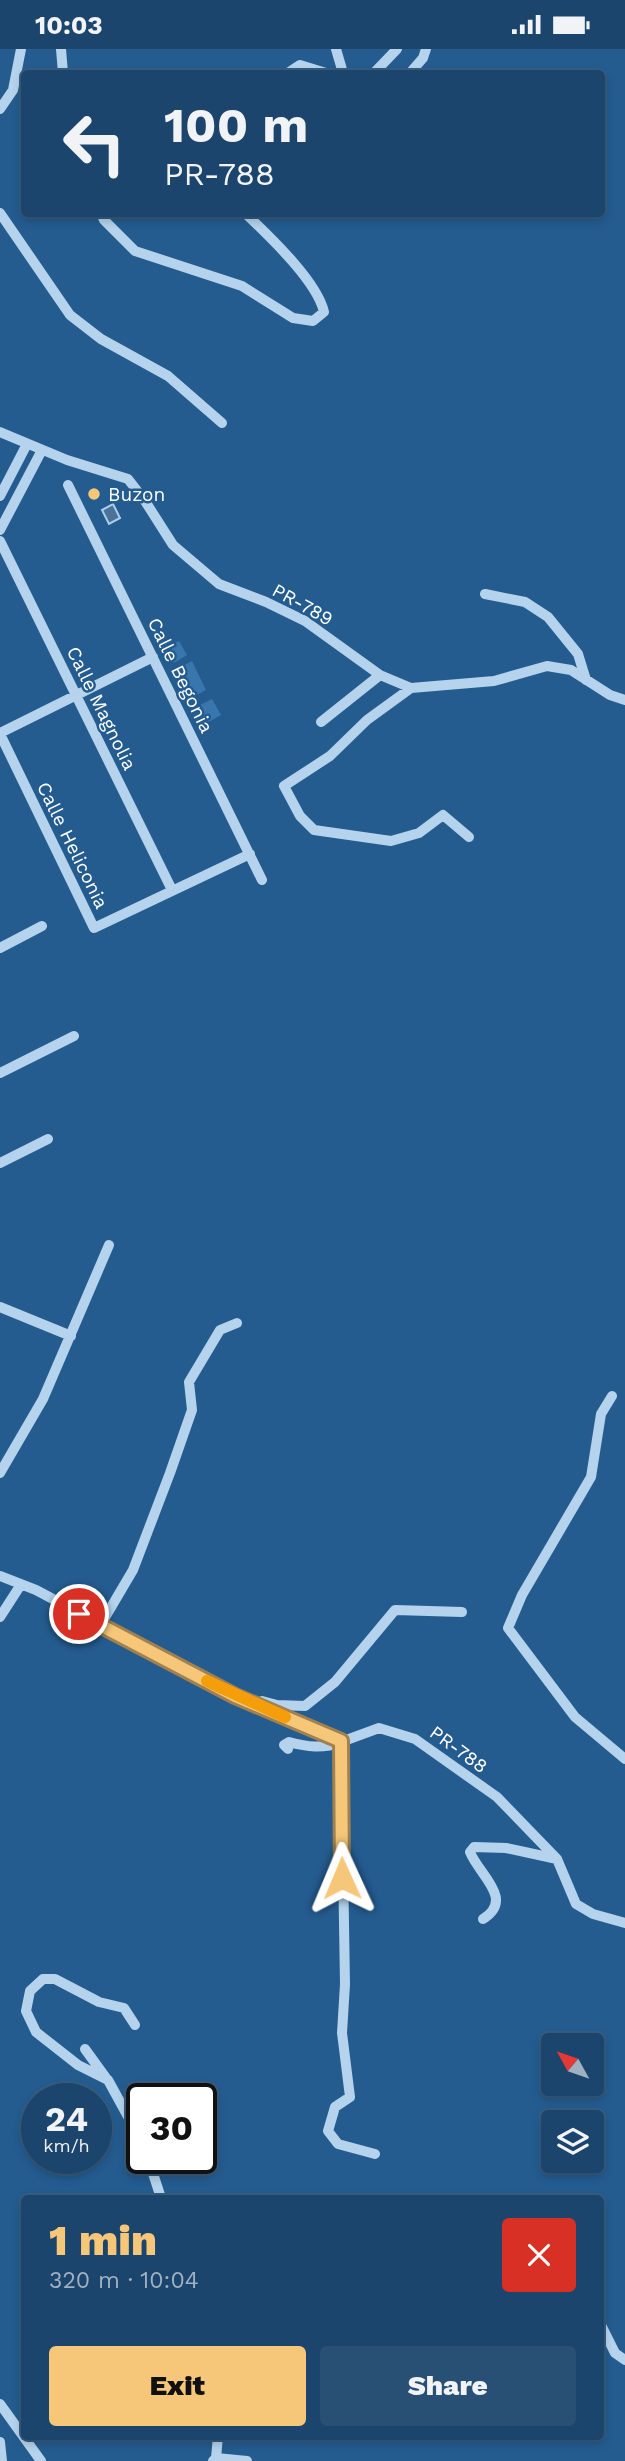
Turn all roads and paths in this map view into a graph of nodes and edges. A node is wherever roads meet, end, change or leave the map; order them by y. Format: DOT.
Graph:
graph roads {
  1 [pos="20,49"];
  2 [pos="61,49"];
  3 [pos="335,49"];
  4 [pos="397,49"];
  5 [pos="426,49"];
  6 [pos="63,70"];
  7 [pos="292,70"];
  8 [pos="316,70"];
  9 [pos="342,70"];
  10 [pos="377,70"];
  11 [pos="413,70"];
  12 [pos="0,109"];
  13 [pos="0,213"];
  14 [pos="103,217"];
  15 [pos="249,217"];
  16 [pos="222,423"];
  17 [pos="0,432"];
  18 [pos="27,444"];
  19 [pos="42,450"];
  20 [pos="68,485"];
  21 [pos="0,496"];
  22 [pos="0,530"];
  23 [pos="0,541"];
  24 [pos="485,594"];
  25 [pos="153,657"];
  26 [pos="380,675"];
  27 [pos="586,680"];
  28 [pos="411,688"];
  29 [pos="77,695"];
  30 [pos="625,700"];
  31 [pos="321,722"];
  32 [pos="0,733"];
  33 [pos="469,837"];
  34 [pos="250,854"];
  35 [pos="262,880"];
  36 [pos="172,890"];
  37 [pos="42,926"];
  38 [pos="0,948"];
  39 [pos="74,1036"];
  40 [pos="0,1073"];
  41 [pos="48,1139"];
  42 [pos="0,1163"];
  43 [pos="110,1245"];
  44 [pos="0,1307"];
  45 [pos="237,1322"];
  46 [pos="71,1336"];
  47 [pos="612,1396"];
  48 [pos="0,1473"];
  49 [pos="0,1576"];
  50 [pos="20,1585"];
  51 [pos="462,1612"];
  52 [pos="0,1617"];
  53 [pos="100,1626"];
  54 [pos="235,1696"];
  55 [pos="341,1741"];
  56 [pos="288,1749"];
  57 [pos="625,1759"];
  58 [pos="557,1859"];
  59 [pos="483,1919"];
  60 [pos="625,1923"];
  61 [pos="135,2025"];
  62 [pos="85,2049"];
  63 [pos="108,2080"];
  64 [pos="126,2113"];
  65 [pos="375,2154"];
  66 [pos="153,2174"];
  67 [pos="160,2195"];
  68 [pos="604,2331"];
  69 [pos="625,2360"];
  70 [pos="0,2404"];
  71 [pos="21,2433"];
  72 [pos="26,2440"];
  73 [pos="217,2440"];
  74 [pos="0,2442"];
  75 [pos="214,2460"];
  76 [pos="2,2461"];
  77 [pos="41,2461"];
  78 [pos="247,2461"];
  1 -- 12 [label="street"];
  2 -- 6 [label="street"];
  3 -- 9 [label="street"];
  4 -- 10 [label="street"];
  5 -- 11 [label="street"];
  7 -- 8 [label="street"];
  13 -- 16 [label="street"];
  14 -- 15 [label="street"];
  17 -- 18 [label="street, PR-789 / PR-789"];
  18 -- 19 [label="street, PR-789 / PR-789"];
  18 -- 21 [label="street"];
  19 -- 22 [label="street"];
  19 -- 26 [label="street, PR-789 / PR-789"];
  20 -- 25 [label="street, Calle Begonia"];
  23 -- 29 [label="street, Calle Magnolia"];
  24 -- 27 [label="street"];
  25 -- 29 [label="street"];
  25 -- 34 [label="street, Calle Begonia"];
  26 -- 28 [label="street, PR-789 / PR-789"];
  26 -- 31 [label="street"];
  27 -- 28 [label="street, PR-789 / PR-789"];
  27 -- 30 [label="street, PR-789 / PR-789"];
  28 -- 33 [label="street"];
  29 -- 32 [label="street"];
  29 -- 36 [label="street, Calle Magnolia"];
  32 -- 36 [label="street, Calle Heliconia"];
  34 -- 35 [label="street, Calle Begonia"];
  34 -- 36 [label="street, Calle Heliconia"];
  37 -- 38 [label="street"];
  39 -- 40 [label="street"];
  41 -- 42 [label="street"];
  43 -- 46 [label="street"];
  44 -- 46 [label="street"];
  45 -- 53 [label="street"];
  46 -- 48 [label="street"];
  47 -- 57 [label="street"];
  49 -- 50 [label="street"];
  50 -- 52 [label="street"];
  50 -- 53 [label="street"];
  51 -- 54 [label="street"];
  53 -- 54 [label="street"];
  54 -- 55 [label="street"];
  55 -- 56 [label="street, PR-788"];
  55 -- 58 [label="street, PR-788 / PR-788"];
  55 -- 65 [label="street"];
  58 -- 59 [label="street"];
  58 -- 60 [label="street, PR-788 / PR-788"];
  61 -- 63 [label="street"];
  62 -- 63 [label="street"];
  63 -- 64 [label="street"];
  66 -- 67 [label="street"];
  68 -- 69 [label="street"];
  70 -- 71 [label="street"];
  72 -- 77 [label="street"];
  73 -- 75 [label="street"];
  74 -- 76 [label="street"];
  75 -- 78 [label="street"];
}
